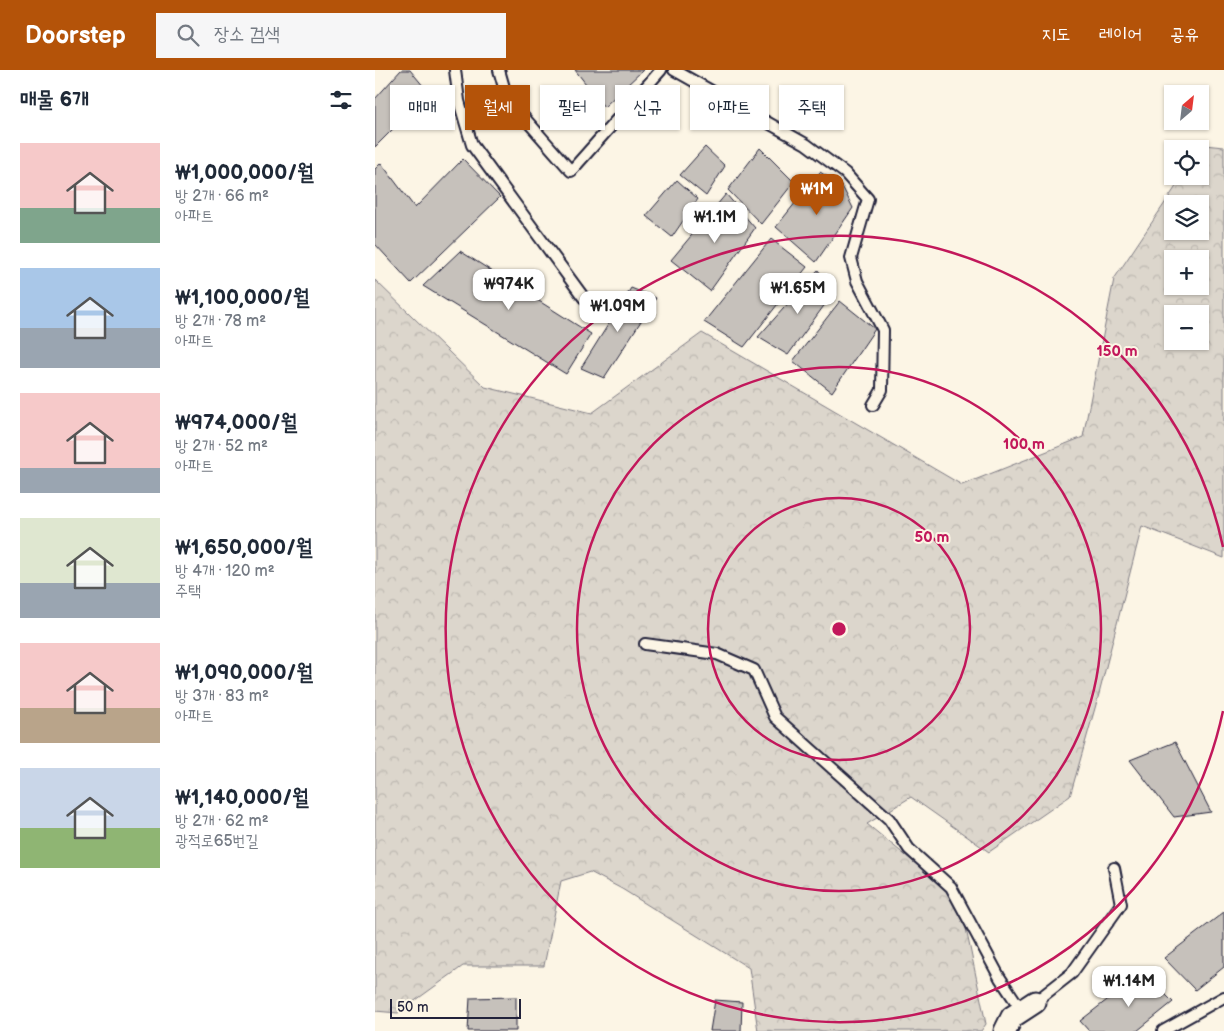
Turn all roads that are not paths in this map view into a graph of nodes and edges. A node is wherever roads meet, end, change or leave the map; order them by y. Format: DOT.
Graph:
graph roads {
  1 [pos="455,70"];
  2 [pos="499,70"];
  3 [pos="661,70"];
  4 [pos="674,70"];
  5 [pos="584,298"];
  6 [pos="873,405"];
  7 [pos="645,644"];
  8 [pos="1114,868"];
  9 [pos="1224,997"];
  10 [pos="1028,1006"];
  11 [pos="1005,1031"];
  12 [pos="1163,1031"];
  1 -- 5 [label="lane"];
  2 -- 3 [label="lane"];
  4 -- 6 [label="lane"];
  7 -- 10 [label="lane"];
  8 -- 10 [label="lane"];
  9 -- 12 [label="lane"];
  10 -- 11 [label="street"];
}
